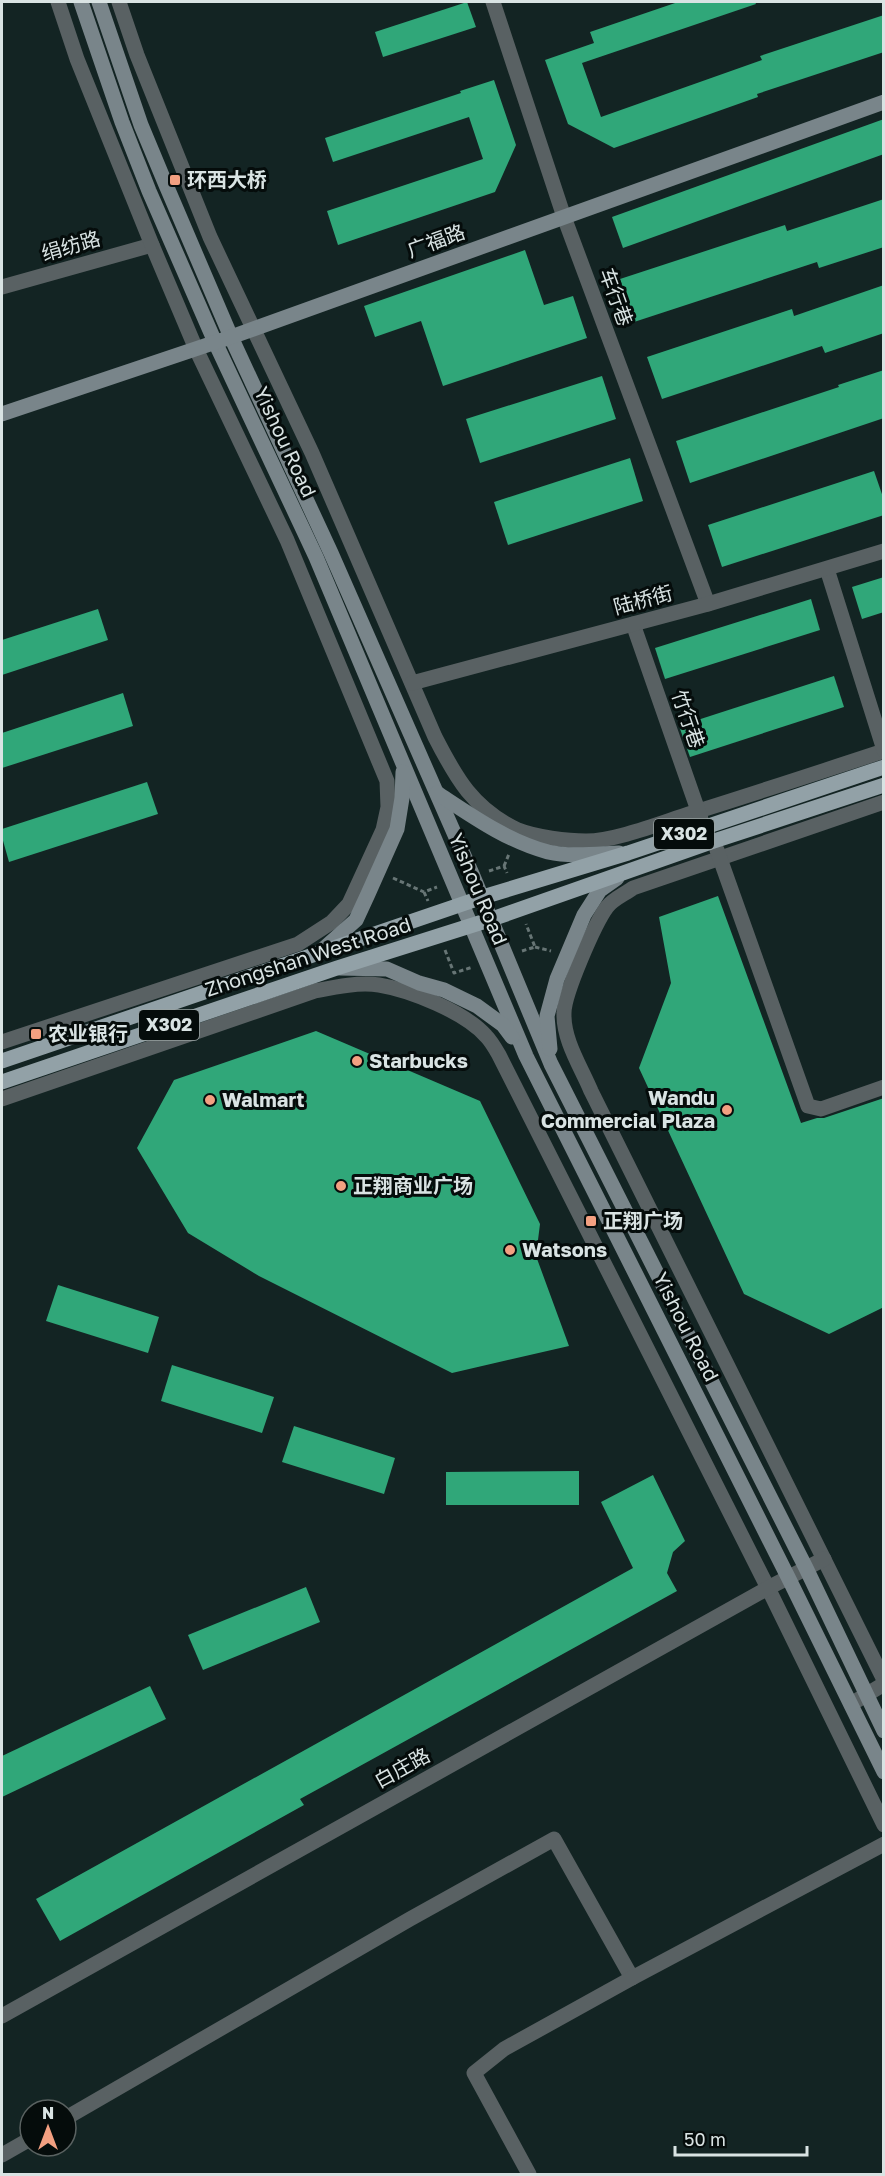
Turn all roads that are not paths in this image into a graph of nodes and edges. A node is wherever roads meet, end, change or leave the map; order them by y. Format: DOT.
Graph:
graph roads {
  1 [pos="58,2"];
  2 [pos="81,2"];
  3 [pos="99,2"];
  4 [pos="119,2"];
  5 [pos="493,2"];
  6 [pos="884,102"];
  7 [pos="564,217"];
  8 [pos="152,245"];
  9 [pos="2,287"];
  10 [pos="252,330"];
  11 [pos="231,337"];
  12 [pos="215,342"];
  13 [pos="196,349"];
  14 [pos="2,414"];
  15 [pos="884,551"];
  16 [pos="827,569"];
  17 [pos="708,604"];
  18 [pos="633,624"];
  19 [pos="412,683"];
  20 [pos="884,751"];
  21 [pos="403,766"];
  22 [pos="884,767"];
  23 [pos="884,785"];
  24 [pos="437,792"];
  25 [pos="884,802"];
  26 [pos="698,811"];
  27 [pos="704,828"];
  28 [pos="714,841"];
  29 [pos="628,853"];
  30 [pos="720,858"];
  31 [pos="625,872"];
  32 [pos="483,897"];
  33 [pos="462,904"];
  34 [pos="492,919"];
  35 [pos="470,926"];
  36 [pos="321,951"];
  37 [pos="337,968"];
  38 [pos="2,1042"];
  39 [pos="526,1056"];
  40 [pos="2,1060"];
  41 [pos="551,1064"];
  42 [pos="2,1082"];
  43 [pos="884,1087"];
  44 [pos="2,1099"];
  45 [pos="824,1559"];
  46 [pos="806,1568"];
  47 [pos="788,1577"];
  48 [pos="768,1588"];
  49 [pos="884,1682"];
  50 [pos="866,1695"];
  51 [pos="851,1704"];
  52 [pos="884,1731"];
  53 [pos="884,1772"];
  54 [pos="884,1825"];
  55 [pos="884,1844"];
  56 [pos="632,1978"];
  57 [pos="2,2016"];
  58 [pos="78,2111"];
  59 [pos="18,2145"];
  60 [pos="2,2154"];
  61 [pos="529,2175"];
  1 -- 8 [label="street"];
  2 -- 12 [label="main road, Yishou Road"];
  3 -- 11 [label="main road, Yishou Road"];
  4 -- 10 [label="street"];
  5 -- 7 [label="street, 车行巷"];
  6 -- 7 [label="main road, 广福路"];
  7 -- 10 [label="main road, 广福路"];
  7 -- 17 [label="street, 车行巷"];
  8 -- 9 [label="street, 绢纺路"];
  8 -- 13 [label="street"];
  10 -- 11 [label="main road, 广福路"];
  10 -- 19 [label="street"];
  11 -- 12 [label="main road, 广福路"];
  11 -- 24 [label="main road, Yishou Road"];
  12 -- 13 [label="main road, 广福路"];
  12 -- 21 [label="main road, Yishou Road"];
  13 -- 14 [label="main road, 广福路"];
  13 -- 38 [label="street"];
  15 -- 16 [label="street, 陆桥街"];
  16 -- 17 [label="street, 陆桥街"];
  16 -- 20 [label="street"];
  17 -- 18 [label="street, 陆桥街"];
  18 -- 19 [label="street, 陆桥街"];
  18 -- 26 [label="street, 竹行巷"];
  19 -- 26 [label="street"];
  20 -- 26 [label="street"];
  21 -- 33 [label="main road, Yishou Road"];
  21 -- 36 [label="main road"];
  22 -- 27 [label="main road, X302"];
  23 -- 28 [label="main road, X302"];
  24 -- 29 [label="main road"];
  24 -- 32 [label="main road, Yishou Road"];
  25 -- 30 [label="street"];
  26 -- 27 [label="street, 竹行巷"];
  27 -- 29 [label="main road, X302"];
  28 -- 30 [label="street"];
  28 -- 31 [label="main road, X302"];
  29 -- 32 [label="main road, X302"];
  30 -- 43 [label="street"];
  30 -- 45 [label="street"];
  31 -- 34 [label="main road, X302"];
  31 -- 41 [label="main road"];
  32 -- 33 [label="main road, Zhongshan West Road / X302"];
  32 -- 34 [label="main road, Yishou Road"];
  33 -- 35 [label="main road, Yishou Road"];
  33 -- 36 [label="main road, Zhongshan West Road / X302"];
  34 -- 35 [label="main road, Zhongshan West Road / X302"];
  34 -- 41 [label="main road, Yishou Road"];
  35 -- 37 [label="main road, Zhongshan West Road / X302"];
  35 -- 39 [label="main road, Yishou Road"];
  36 -- 40 [label="main road, Zhongshan West Road / X302"];
  37 -- 39 [label="main road"];
  37 -- 42 [label="main road, Zhongshan West Road / X302"];
  39 -- 47 [label="main road, Yishou Road"];
  41 -- 46 [label="main road, Yishou Road"];
  44 -- 48 [label="street"];
  45 -- 46 [label="street, 白庄路"];
  45 -- 49 [label="street"];
  46 -- 47 [label="street, 白庄路"];
  46 -- 50 [label="main road, Yishou Road"];
  47 -- 48 [label="street, 白庄路"];
  47 -- 51 [label="main road, Yishou Road"];
  48 -- 54 [label="street"];
  48 -- 57 [label="street, 白庄路"];
  49 -- 50 [label="street"];
  50 -- 51 [label="street"];
  50 -- 52 [label="main road, Yishou Road"];
  51 -- 53 [label="main road, Yishou Road"];
  55 -- 56 [label="street"];
  56 -- 58 [label="street"];
  56 -- 61 [label="street"];
  59 -- 60 [label="street"];
}
